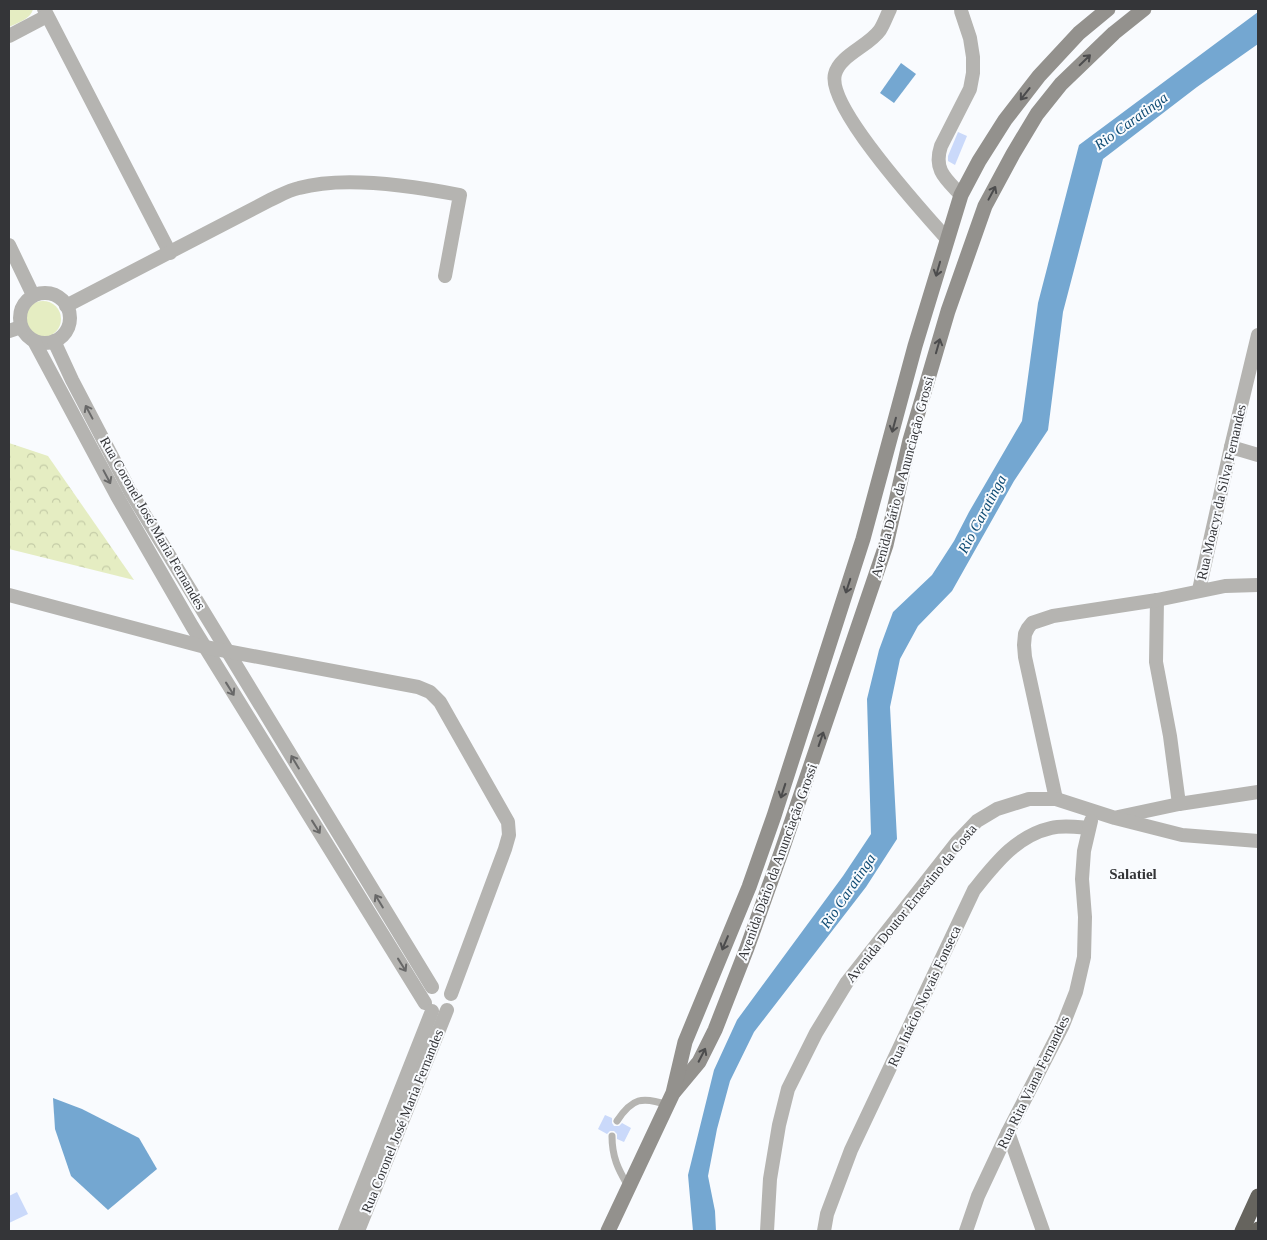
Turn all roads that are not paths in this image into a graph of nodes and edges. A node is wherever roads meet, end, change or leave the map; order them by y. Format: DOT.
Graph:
graph roads {
  1 [pos="890,9"];
  2 [pos="1108,9"];
  3 [pos="1144,9"];
  4 [pos="962,11"];
  5 [pos="45,12"];
  6 [pos="9,36"];
  7 [pos="961,195"];
  8 [pos="946,240"];
  9 [pos="9,245"];
  10 [pos="170,253"];
  11 [pos="445,276"];
  12 [pos="33,296"];
  13 [pos="66,306"];
  14 [pos="15,329"];
  15 [pos="1258,335"];
  16 [pos="34,341"];
  17 [pos="54,341"];
  18 [pos="1231,447"];
  19 [pos="1258,455"];
  20 [pos="862,539"];
  21 [pos="886,545"];
  22 [pos="1258,585"];
  23 [pos="1199,590"];
  24 [pos="9,595"];
  25 [pos="1157,600"];
  26 [pos="211,623"];
  27 [pos="192,626"];
  28 [pos="205,647"];
  29 [pos="228,650"];
  30 [pos="1258,792"];
  31 [pos="1056,799"];
  32 [pos="1178,804"];
  33 [pos="1093,811"];
  34 [pos="1115,818"];
  35 [pos="1089,828"];
  36 [pos="1258,841"];
  37 [pos="432,987"];
  38 [pos="451,994"];
  39 [pos="429,1007"];
  40 [pos="447,1010"];
  41 [pos="670,1099"];
  42 [pos="617,1121"];
  43 [pos="1008,1132"];
  44 [pos="612,1136"];
  45 [pos="628,1186"];
  46 [pos="1258,1196"];
  47 [pos="345,1231"];
  48 [pos="358,1231"];
  49 [pos="608,1231"];
  50 [pos="767,1231"];
  51 [pos="824,1231"];
  52 [pos="966,1231"];
  53 [pos="1044,1231"];
  54 [pos="1242,1231"];
  1 -- 8 [label="street"];
  2 -- 7 [label="main road, Avenida Dário da Anunciação Grossi, one-way"];
  21 -- 3 [label="main road, Avenida Dário da Anunciação Grossi, one-way"];
  4 -- 7 [label="street"];
  5 -- 6 [label="street"];
  5 -- 10 [label="street"];
  7 -- 8 [label="main road, Avenida Dário da Anunciação Grossi"];
  8 -- 20 [label="main road, Avenida Dário da Anunciação Grossi, one-way"];
  9 -- 12 [label="street"];
  10 -- 11 [label="street"];
  10 -- 13 [label="street"];
  12 -- 13 [label="street"];
  12 -- 14 [label="street"];
  13 -- 17 [label="street"];
  14 -- 16 [label="street"];
  15 -- 18 [label="street, Rua Moacyr da Silva Fernandes"];
  16 -- 17 [label="street"];
  16 -- 27 [label="street, one-way"];
  26 -- 17 [label="street, Rua Coronel José Maria Fernandes, one-way"];
  18 -- 19 [label="street"];
  18 -- 23 [label="street, Rua Moacyr da Silva Fernandes"];
  20 -- 21 [label="main road"];
  20 -- 41 [label="main road, Avenida Dário da Anunciação Grossi, one-way"];
  41 -- 21 [label="main road, Avenida Dário da Anunciação Grossi, one-way"];
  22 -- 23 [label="street"];
  23 -- 25 [label="street"];
  24 -- 28 [label="street"];
  25 -- 31 [label="street"];
  25 -- 32 [label="street"];
  26 -- 27 [label="street"];
  26 -- 29 [label="street, Rua Coronel José Maria Fernandes"];
  27 -- 28 [label="street"];
  28 -- 29 [label="street"];
  28 -- 39 [label="street, one-way"];
  37 -- 29 [label="street, Rua Coronel José Maria Fernandes, one-way"];
  29 -- 38 [label="street"];
  30 -- 32 [label="street"];
  31 -- 33 [label="street, Avenida Doutor Ernestino da Costa"];
  31 -- 50 [label="street, Avenida Doutor Ernestino da Costa"];
  32 -- 34 [label="street"];
  33 -- 34 [label="street, Avenida Doutor Ernestino da Costa"];
  33 -- 35 [label="street, Rua Rita Viana Fernandes"];
  34 -- 36 [label="street, Avenida Doutor Ernestino da Costa"];
  35 -- 43 [label="street, Rua Rita Viana Fernandes"];
  35 -- 51 [label="street, Rua Inácio Novais Fonseca"];
  37 -- 38 [label="street"];
  37 -- 39 [label="street"];
  38 -- 40 [label="street"];
  39 -- 40 [label="street"];
  39 -- 47 [label="street, Rua Coronel José Maria Fernandes"];
  40 -- 48 [label="street, Rua Coronel José Maria Fernandes"];
  41 -- 42 [label="lane"];
  41 -- 45 [label="main road, Avenida Dário da Anunciação Grossi"];
  43 -- 52 [label="street, Rua Rita Viana Fernandes"];
  43 -- 53 [label="street"];
  44 -- 45 [label="lane"];
  45 -- 49 [label="main road, Avenida Dário da Anunciação Grossi"];
  46 -- 54 [label="highway"];
}
